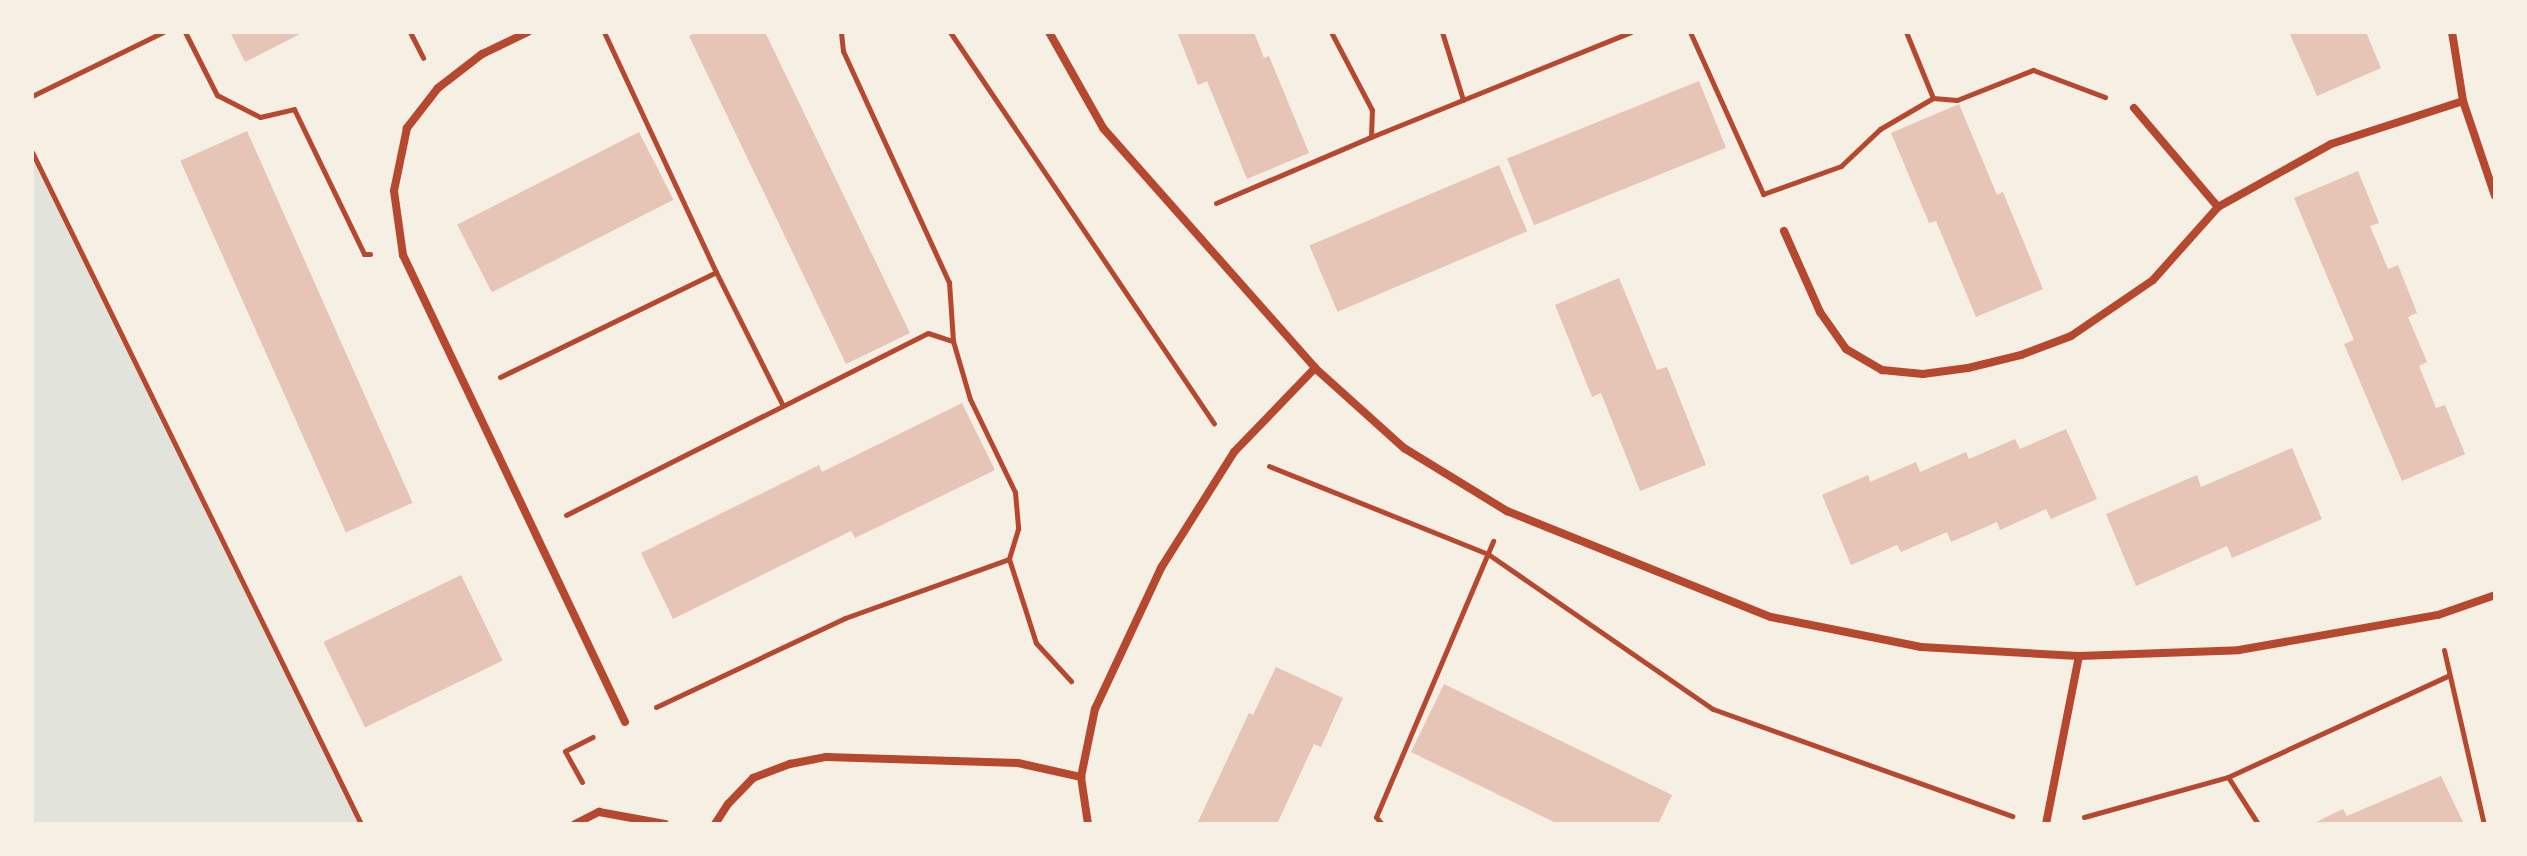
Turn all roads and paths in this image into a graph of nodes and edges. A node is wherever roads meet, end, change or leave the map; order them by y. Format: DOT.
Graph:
graph roads {
  1 [pos="163,32"];
  2 [pos="185,32"];
  3 [pos="528,32"];
  4 [pos="604,32"];
  5 [pos="841,32"];
  6 [pos="1049,32"];
  7 [pos="1331,32"];
  8 [pos="1442,32"];
  9 [pos="1631,32"];
  10 [pos="1690,32"];
  11 [pos="1906,32"];
  12 [pos="2452,32"];
  13 [pos="32,96"];
  14 [pos="1933,98"];
  15 [pos="1463,100"];
  16 [pos="2463,101"];
  17 [pos="2134,108"];
  18 [pos="1371,137"];
  19 [pos="32,152"];
  20 [pos="2495,196"];
  21 [pos="2218,207"];
  22 [pos="1182,217"];
  23 [pos="1784,231"];
  24 [pos="403,255"];
  25 [pos="716,272"];
  26 [pos="953,341"];
  27 [pos="1315,368"];
  28 [pos="466,393"];
  29 [pos="782,404"];
  30 [pos="1507,511"];
  31 [pos="535,531"];
  32 [pos="1009,559"];
  33 [pos="2495,595"];
  34 [pos="2438,615"];
  35 [pos="2079,656"];
  36 [pos="2448,676"];
  37 [pos="1095,709"];
  38 [pos="625,722"];
  39 [pos="1081,777"];
  40 [pos="2228,777"];
  41 [pos="599,812"];
  42 [pos="2075,820"];
  43 [pos="361,824"];
  44 [pos="575,824"];
  45 [pos="665,824"];
  46 [pos="715,824"];
  47 [pos="1088,824"];
  48 [pos="1382,824"];
  49 [pos="2046,824"];
  50 [pos="2258,824"];
  51 [pos="2484,824"];
  1 -- 13 [label="path"];
  2 -- 24 [label="path"];
  3 -- 24 [label="street"];
  4 -- 25 [label="path"];
  5 -- 26 [label="path"];
  6 -- 22 [label="street"];
  7 -- 18 [label="path"];
  8 -- 15 [label="path"];
  9 -- 15 [label="path"];
  10 -- 14 [label="path"];
  11 -- 14 [label="path"];
  12 -- 16 [label="street"];
  14 -- 17 [label="path"];
  15 -- 18 [label="path"];
  16 -- 20 [label="street"];
  16 -- 21 [label="street"];
  17 -- 21 [label="street"];
  18 -- 22 [label="path"];
  19 -- 43 [label="path"];
  21 -- 23 [label="street"];
  22 -- 27 [label="street"];
  24 -- 28 [label="street"];
  25 -- 28 [label="path"];
  25 -- 29 [label="path"];
  26 -- 29 [label="path"];
  26 -- 32 [label="path"];
  27 -- 30 [label="street"];
  27 -- 37 [label="street"];
  28 -- 31 [label="street"];
  29 -- 31 [label="path"];
  30 -- 35 [label="street"];
  30 -- 48 [label="path"];
  31 -- 38 [label="street"];
  32 -- 37 [label="path"];
  32 -- 38 [label="path"];
  33 -- 34 [label="street"];
  34 -- 35 [label="street"];
  34 -- 36 [label="path"];
  35 -- 49 [label="street"];
  36 -- 40 [label="path"];
  36 -- 51 [label="path"];
  37 -- 39 [label="street"];
  38 -- 41 [label="path"];
  39 -- 46 [label="street"];
  39 -- 47 [label="street"];
  40 -- 42 [label="path"];
  40 -- 50 [label="path"];
  41 -- 44 [label="street"];
  41 -- 45 [label="street"];
}
